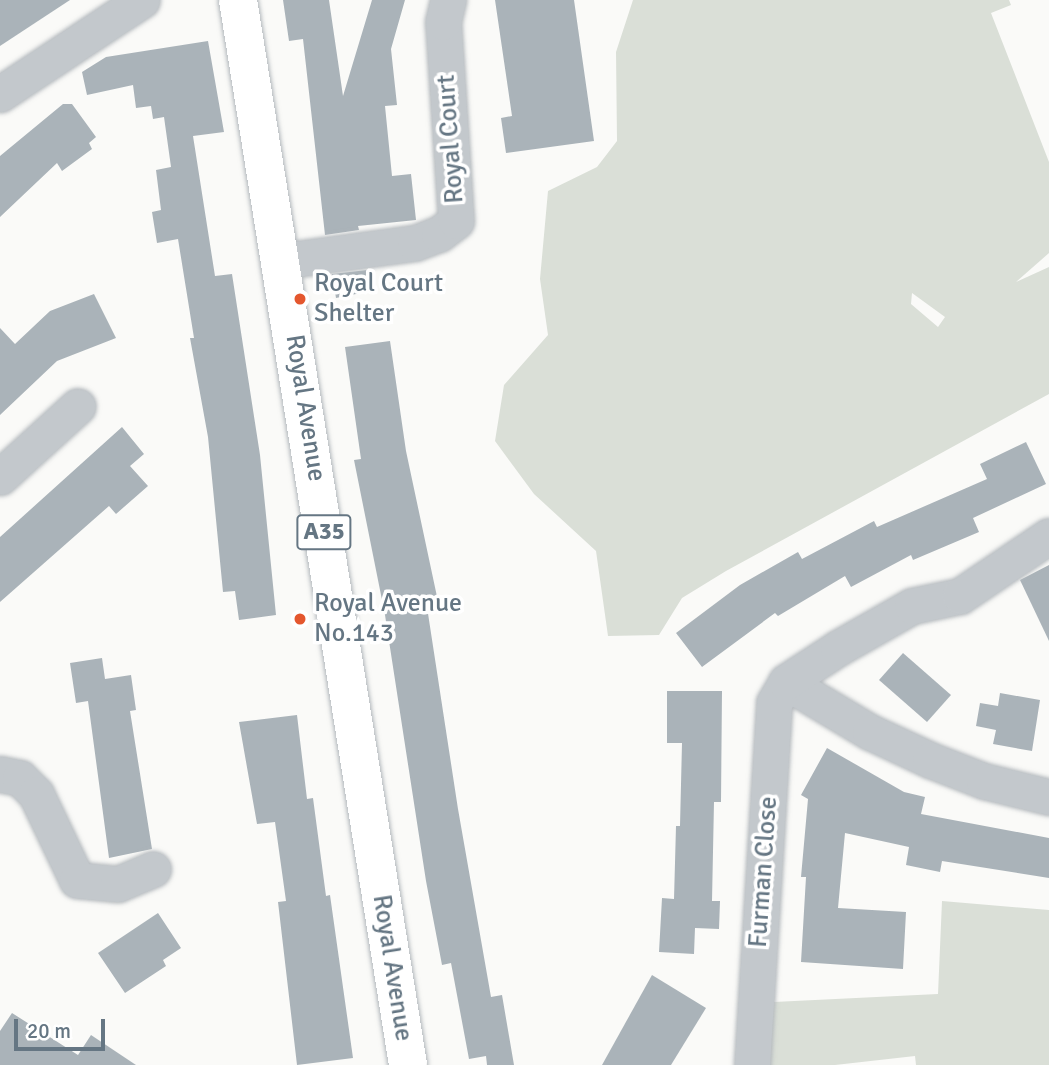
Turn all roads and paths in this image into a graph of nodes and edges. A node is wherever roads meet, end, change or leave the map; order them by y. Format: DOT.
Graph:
graph roads {
  1 [pos="142,0"];
  2 [pos="238,0"];
  3 [pos="448,0"];
  4 [pos="0,94"];
  5 [pos="281,261"];
  6 [pos="78,406"];
  7 [pos="0,477"];
  8 [pos="1049,536"];
  9 [pos="786,682"];
  10 [pos="0,774"];
  11 [pos="1049,797"];
  12 [pos="153,869"];
  13 [pos="408,1065"];
  14 [pos="752,1065"];
  1 -- 4 [label="street"];
  2 -- 5 [label="main road, Royal Avenue / A35"];
  3 -- 5 [label="street, Royal Court"];
  5 -- 13 [label="main road, Royal Avenue / A35"];
  6 -- 7 [label="street"];
  8 -- 9 [label="street"];
  9 -- 11 [label="street"];
  9 -- 14 [label="street, Furman Close"];
  10 -- 12 [label="street"];
}
